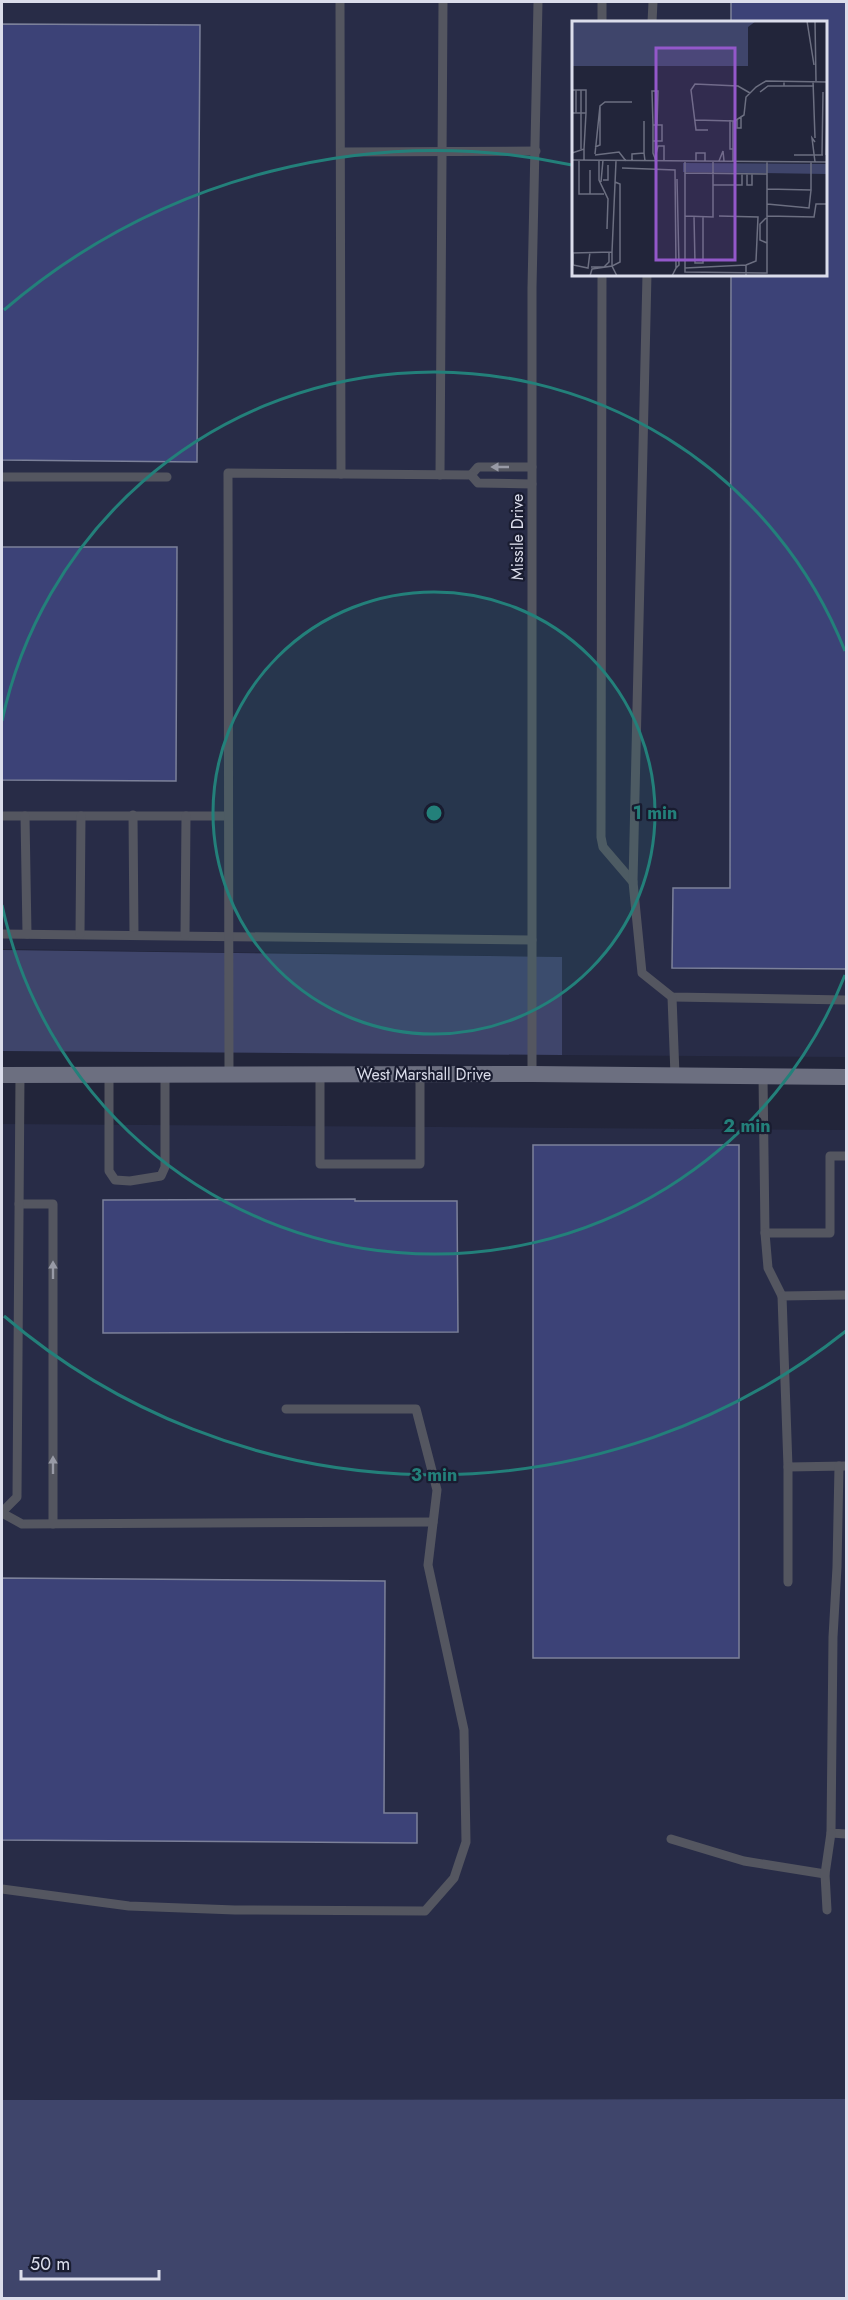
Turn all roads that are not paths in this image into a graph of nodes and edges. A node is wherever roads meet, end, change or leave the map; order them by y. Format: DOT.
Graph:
graph roads {
  1 [pos="340,2"];
  2 [pos="443,2"];
  3 [pos="538,2"];
  4 [pos="602,2"];
  5 [pos="653,2"];
  6 [pos="602,21"];
  7 [pos="652,21"];
  8 [pos="536,151"];
  9 [pos="342,152"];
  10 [pos="443,152"];
  11 [pos="602,276"];
  12 [pos="647,276"];
  13 [pos="532,467"];
  14 [pos="341,474"];
  15 [pos="440,475"];
  16 [pos="471,475"];
  17 [pos="2,477"];
  18 [pos="167,477"];
  19 [pos="532,484"];
  20 [pos="133,815"];
  21 [pos="2,816"];
  22 [pos="26,816"];
  23 [pos="81,816"];
  24 [pos="186,816"];
  25 [pos="228,816"];
  26 [pos="633,882"];
  27 [pos="2,934"];
  28 [pos="27,934"];
  29 [pos="80,934"];
  30 [pos="134,935"];
  31 [pos="185,935"];
  32 [pos="229,936"];
  33 [pos="532,940"];
  34 [pos="672,997"];
  35 [pos="846,1000"];
  36 [pos="109,1074"];
  37 [pos="165,1074"];
  38 [pos="229,1074"];
  39 [pos="320,1074"];
  40 [pos="532,1074"];
  41 [pos="2,1075"];
  42 [pos="20,1075"];
  43 [pos="420,1075"];
  44 [pos="675,1075"];
  45 [pos="763,1076"];
  46 [pos="846,1077"];
  47 [pos="846,1156"];
  48 [pos="19,1204"];
  49 [pos="765,1233"];
  50 [pos="846,1295"];
  51 [pos="782,1296"];
  52 [pos="286,1409"];
  53 [pos="843,1466"];
  54 [pos="788,1467"];
  55 [pos="2,1512"];
  56 [pos="433,1522"];
  57 [pos="53,1524"];
  58 [pos="788,1582"];
  59 [pos="831,1833"];
  60 [pos="846,1834"];
  61 [pos="671,1839"];
  62 [pos="825,1874"];
  63 [pos="2,1889"];
  64 [pos="827,1910"];
  1 -- 9 [label="lane"];
  2 -- 10 [label="lane"];
  3 -- 8 [label="lane, Missile Drive"];
  4 -- 6 [label="lane"];
  5 -- 7 [label="lane"];
  8 -- 10 [label="lane"];
  8 -- 13 [label="lane, Missile Drive"];
  9 -- 10 [label="lane"];
  9 -- 14 [label="lane"];
  10 -- 15 [label="lane"];
  11 -- 26 [label="lane"];
  12 -- 26 [label="lane"];
  13 -- 16 [label="lane, one-way"];
  13 -- 19 [label="lane, Missile Drive"];
  14 -- 15 [label="lane"];
  14 -- 25 [label="lane"];
  15 -- 16 [label="lane"];
  16 -- 19 [label="lane"];
  17 -- 18 [label="lane"];
  19 -- 33 [label="lane, Missile Drive"];
  20 -- 23 [label="lane"];
  20 -- 24 [label="lane"];
  20 -- 30 [label="lane"];
  21 -- 22 [label="lane"];
  22 -- 23 [label="lane"];
  22 -- 28 [label="lane"];
  23 -- 29 [label="lane"];
  24 -- 25 [label="lane"];
  24 -- 31 [label="lane"];
  25 -- 32 [label="lane"];
  26 -- 34 [label="lane"];
  27 -- 28 [label="lane"];
  28 -- 29 [label="lane"];
  29 -- 30 [label="lane"];
  30 -- 31 [label="lane"];
  31 -- 32 [label="lane"];
  32 -- 33 [label="lane"];
  32 -- 38 [label="lane"];
  33 -- 40 [label="lane, Missile Drive"];
  34 -- 35 [label="lane"];
  34 -- 44 [label="lane"];
  36 -- 37 [label="main road, West Marshall Drive"];
  36 -- 37 [label="lane"];
  36 -- 42 [label="main road, West Marshall Drive"];
  37 -- 38 [label="main road, West Marshall Drive"];
  38 -- 39 [label="main road, West Marshall Drive"];
  39 -- 43 [label="main road, West Marshall Drive"];
  39 -- 43 [label="lane"];
  40 -- 43 [label="main road, West Marshall Drive"];
  40 -- 44 [label="main road, West Marshall Drive"];
  41 -- 42 [label="main road, West Marshall Drive"];
  42 -- 48 [label="lane"];
  44 -- 45 [label="main road, West Marshall Drive"];
  45 -- 46 [label="main road, West Marshall Drive"];
  45 -- 49 [label="lane"];
  47 -- 49 [label="lane"];
  48 -- 55 [label="lane"];
  57 -- 48 [label="lane, one-way"];
  49 -- 51 [label="lane"];
  50 -- 51 [label="lane"];
  51 -- 54 [label="lane"];
  52 -- 56 [label="lane"];
  53 -- 54 [label="lane"];
  53 -- 59 [label="lane"];
  54 -- 58 [label="lane"];
  55 -- 57 [label="lane"];
  56 -- 57 [label="lane"];
  56 -- 63 [label="lane"];
  59 -- 60 [label="lane"];
  59 -- 62 [label="lane"];
  61 -- 62 [label="lane"];
  62 -- 64 [label="lane"];
}
